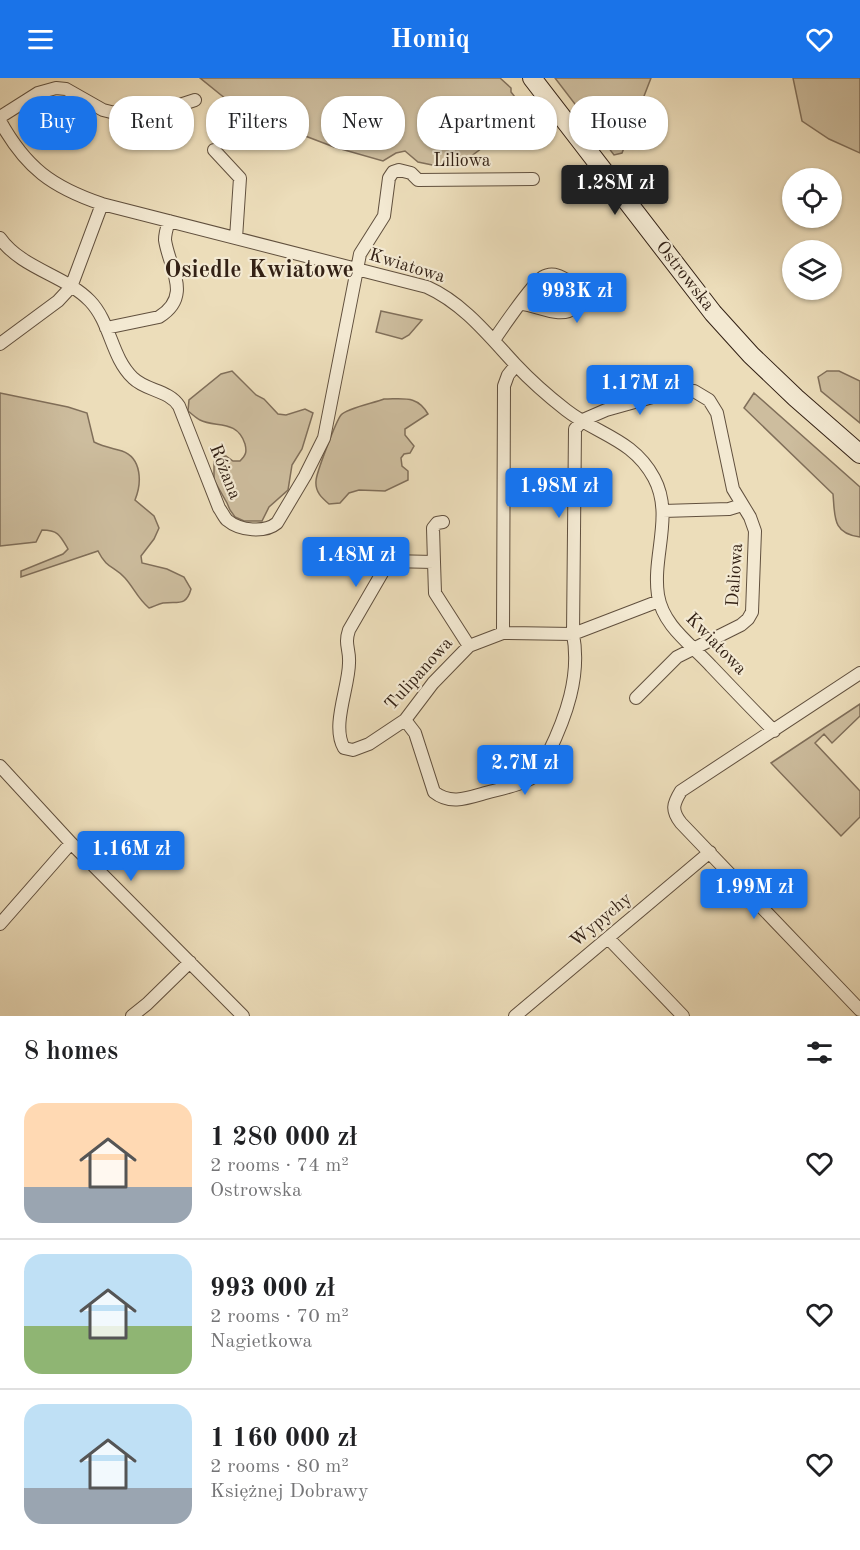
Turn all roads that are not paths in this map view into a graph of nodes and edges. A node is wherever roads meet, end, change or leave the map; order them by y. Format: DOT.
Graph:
graph roads {
  1 [pos="532,78"];
  2 [pos="195,100"];
  3 [pos="0,119"];
  4 [pos="214,150"];
  5 [pos="533,179"];
  6 [pos="102,204"];
  7 [pos="169,221"];
  8 [pos="0,238"];
  9 [pos="236,238"];
  10 [pos="357,269"];
  11 [pos="71,286"];
  12 [pos="521,304"];
  13 [pos="106,328"];
  14 [pos="494,340"];
  15 [pos="0,344"];
  16 [pos="516,365"];
  17 [pos="584,420"];
  18 [pos="860,454"];
  19 [pos="742,505"];
  20 [pos="663,511"];
  21 [pos="443,522"];
  22 [pos="434,562"];
  23 [pos="659,601"];
  24 [pos="503,633"];
  25 [pos="573,634"];
  26 [pos="469,646"];
  27 [pos="692,648"];
  28 [pos="860,673"];
  29 [pos="636,698"];
  30 [pos="405,720"];
  31 [pos="774,731"];
  32 [pos="0,766"];
  33 [pos="72,843"];
  34 [pos="710,852"];
  35 [pos="0,924"];
  36 [pos="608,938"];
  37 [pos="190,962"];
  38 [pos="860,1010"];
  39 [pos="132,1016"];
  40 [pos="243,1016"];
  41 [pos="515,1016"];
  42 [pos="683,1016"];
  1 -- 18 [label="main road, Ostrowska"];
  2 -- 3 [label="street"];
  3 -- 6 [label="street, Kwiatowa"];
  4 -- 9 [label="street"];
  5 -- 10 [label="street, Liliowa"];
  6 -- 7 [label="street, Kwiatowa"];
  6 -- 11 [label="street"];
  7 -- 9 [label="street, Kwiatowa"];
  7 -- 13 [label="street"];
  8 -- 11 [label="street, Różana"];
  9 -- 10 [label="street, Kwiatowa"];
  10 -- 13 [label="street, Różana"];
  10 -- 14 [label="street, Kwiatowa"];
  11 -- 13 [label="street, Różana"];
  11 -- 15 [label="street"];
  12 -- 14 [label="street"];
  14 -- 16 [label="street, Kwiatowa"];
  16 -- 17 [label="street, Kwiatowa"];
  16 -- 24 [label="street"];
  17 -- 19 [label="street, Daliowa"];
  17 -- 20 [label="street, Kwiatowa"];
  17 -- 25 [label="street"];
  19 -- 20 [label="street"];
  19 -- 27 [label="street, Daliowa"];
  20 -- 23 [label="street, Kwiatowa"];
  21 -- 22 [label="street"];
  22 -- 26 [label="street"];
  22 -- 30 [label="street, Tulipanowa"];
  23 -- 25 [label="street, Tulipanowa"];
  23 -- 27 [label="street, Kwiatowa"];
  24 -- 25 [label="street, Tulipanowa"];
  24 -- 26 [label="street, Tulipanowa"];
  25 -- 30 [label="street"];
  26 -- 30 [label="street, Tulipanowa"];
  27 -- 29 [label="street, Daliowa"];
  27 -- 31 [label="street, Kwiatowa"];
  28 -- 31 [label="street"];
  31 -- 34 [label="street"];
  32 -- 33 [label="street"];
  33 -- 35 [label="street"];
  33 -- 37 [label="street"];
  34 -- 36 [label="street, Wypychy"];
  34 -- 38 [label="street"];
  36 -- 41 [label="street, Wypychy"];
  36 -- 42 [label="street"];
  37 -- 39 [label="street"];
  37 -- 40 [label="street"];
}
